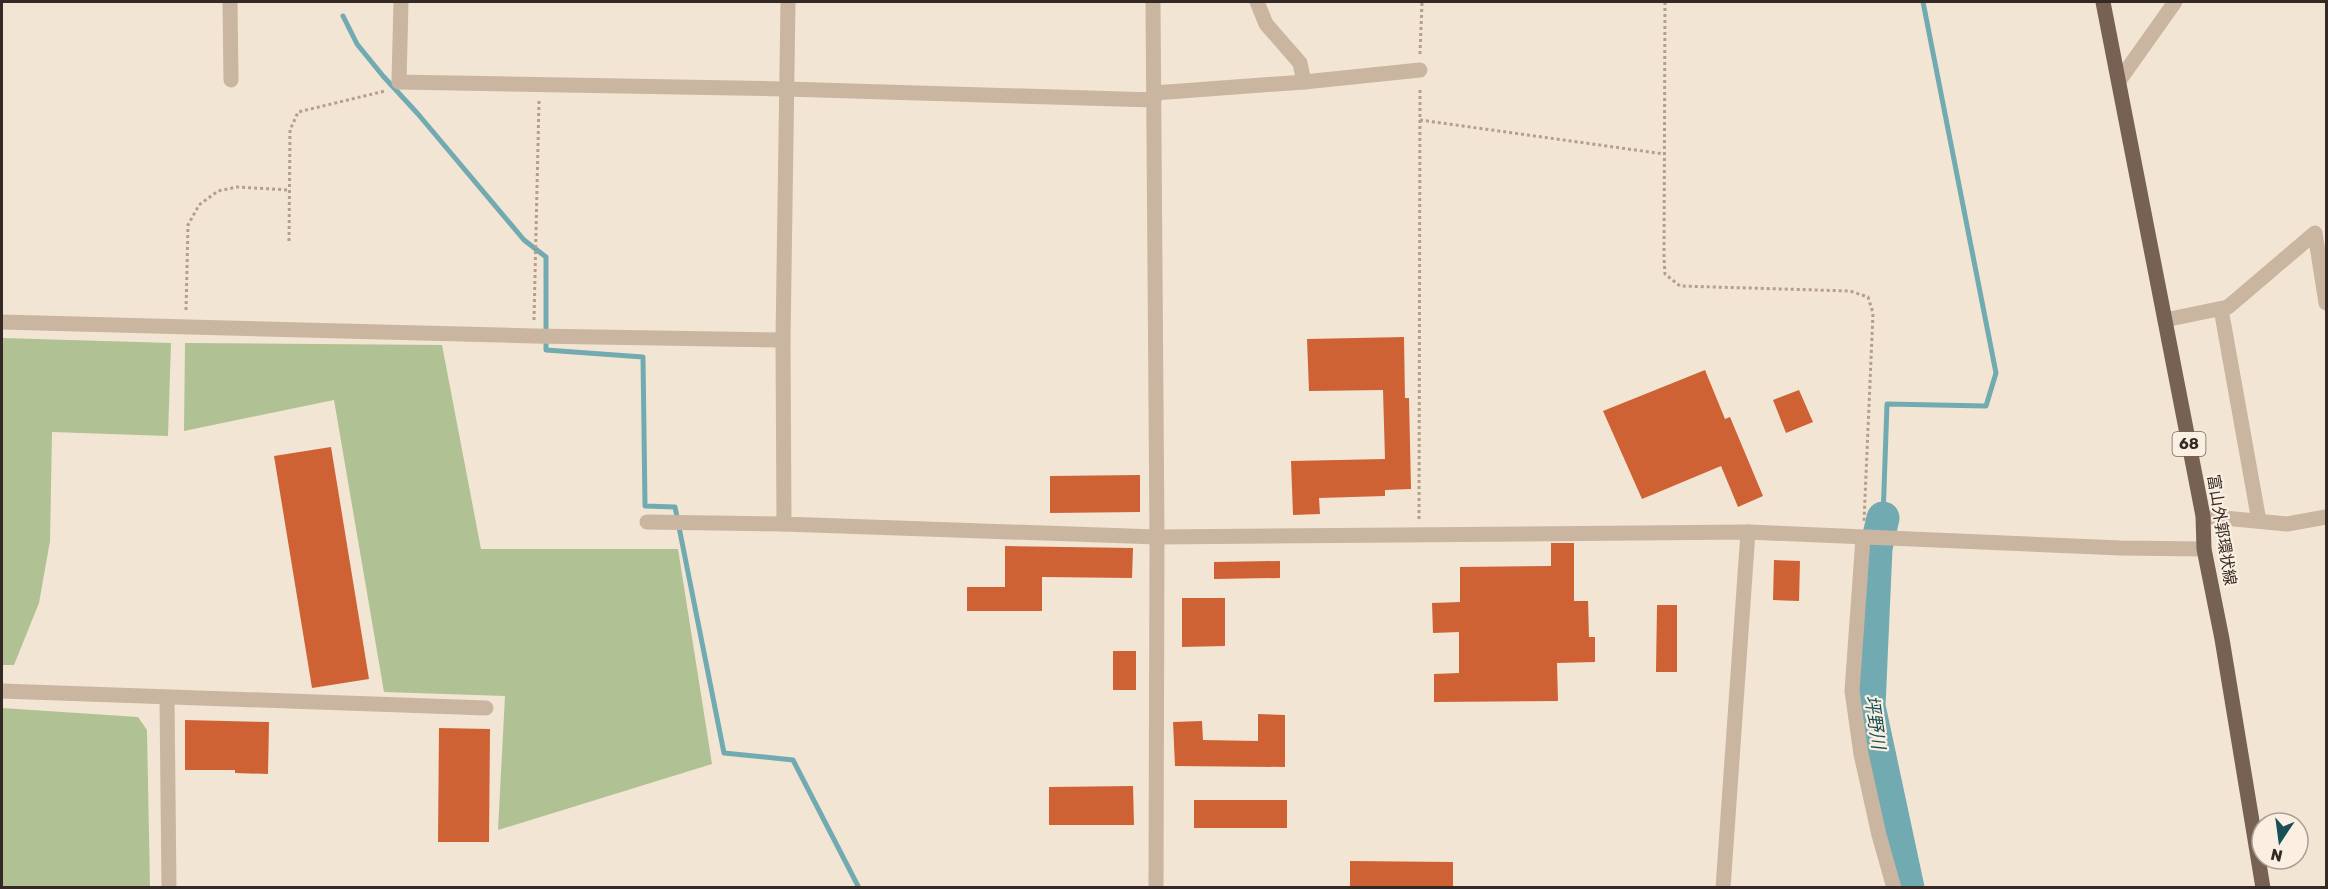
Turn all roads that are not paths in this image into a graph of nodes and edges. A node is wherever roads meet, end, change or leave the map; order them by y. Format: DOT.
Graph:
graph roads {
  1 [pos="230,2"];
  2 [pos="401,2"];
  3 [pos="788,2"];
  4 [pos="1153,2"];
  5 [pos="1257,2"];
  6 [pos="2103,2"];
  7 [pos="2175,2"];
  8 [pos="1420,70"];
  9 [pos="231,80"];
  10 [pos="2119,81"];
  11 [pos="1304,82"];
  12 [pos="786,89"];
  13 [pos="1154,96"];
  14 [pos="2326,303"];
  15 [pos="2221,309"];
  16 [pos="2165,320"];
  17 [pos="2,322"];
  18 [pos="783,340"];
  19 [pos="2203,516"];
  20 [pos="2326,517"];
  21 [pos="2259,521"];
  22 [pos="647,522"];
  23 [pos="784,524"];
  24 [pos="1748,532"];
  25 [pos="1157,537"];
  26 [pos="1863,538"];
  27 [pos="2204,549"];
  28 [pos="2,691"];
  29 [pos="167,698"];
  30 [pos="486,708"];
  31 [pos="169,888"];
  32 [pos="1156,888"];
  33 [pos="1723,888"];
  34 [pos="1894,888"];
  35 [pos="2263,888"];
  1 -- 9 [label="street"];
  2 -- 12 [label="street"];
  3 -- 12 [label="street"];
  4 -- 13 [label="street"];
  5 -- 11 [label="street"];
  6 -- 10 [label="main road, 富山外郭環状線 / 68"];
  7 -- 10 [label="street"];
  8 -- 11 [label="street"];
  10 -- 16 [label="main road, 富山外郭環状線 / 68"];
  11 -- 13 [label="street"];
  12 -- 13 [label="street"];
  12 -- 18 [label="street"];
  13 -- 25 [label="street"];
  14 -- 15 [label="street"];
  15 -- 16 [label="street"];
  15 -- 21 [label="street"];
  16 -- 19 [label="main road, 富山外郭環状線 / 68"];
  17 -- 18 [label="street"];
  18 -- 23 [label="street"];
  19 -- 21 [label="street"];
  19 -- 27 [label="main road, 富山外郭環状線 / 68"];
  20 -- 21 [label="street"];
  22 -- 23 [label="street"];
  23 -- 25 [label="street"];
  24 -- 25 [label="street"];
  24 -- 26 [label="street"];
  24 -- 33 [label="street"];
  25 -- 32 [label="street"];
  26 -- 27 [label="street"];
  26 -- 34 [label="street"];
  27 -- 35 [label="main road, 富山外郭環状線 / 68"];
  28 -- 29 [label="street"];
  29 -- 30 [label="street"];
  29 -- 31 [label="street"];
}
